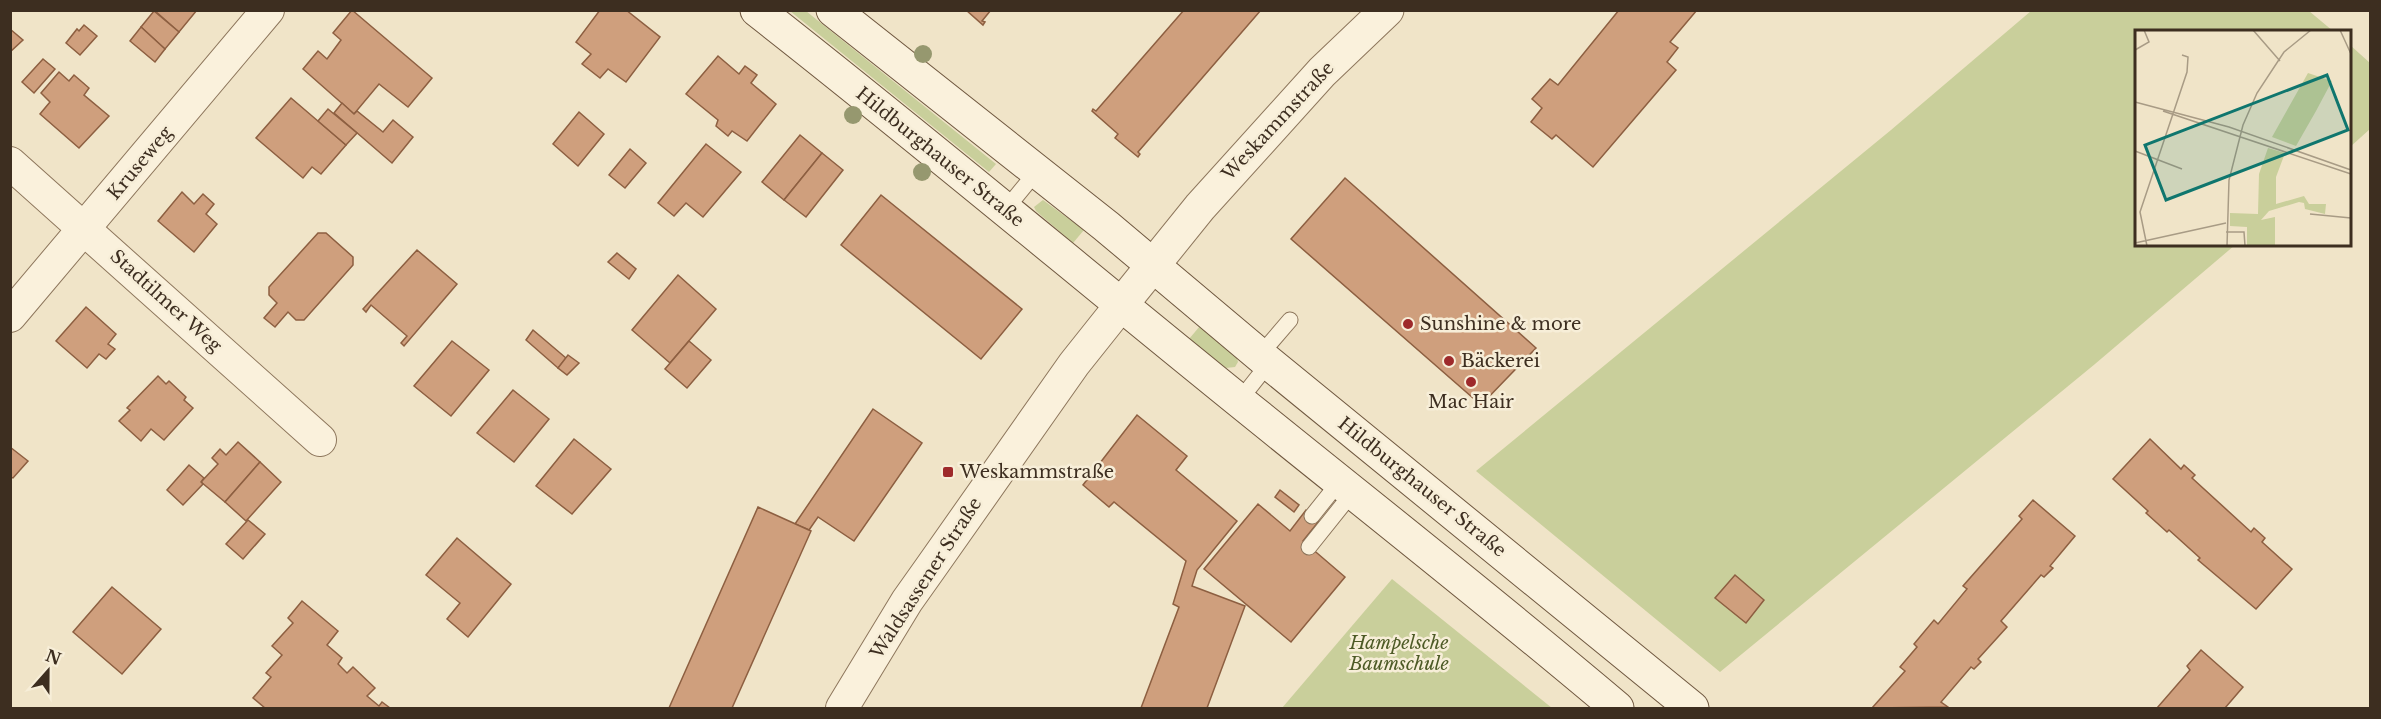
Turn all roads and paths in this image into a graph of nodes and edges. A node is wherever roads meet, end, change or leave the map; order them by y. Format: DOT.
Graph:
graph roads {
  1 [pos="268,10"];
  2 [pos="757,10"];
  3 [pos="832,10"];
  4 [pos="1387,10"];
  5 [pos="10,163"];
  6 [pos="1037,171"];
  7 [pos="1005,210"];
  8 [pos="85,229"];
  9 [pos="1152,265"];
  10 [pos="1121,304"];
  11 [pos="10,316"];
  12 [pos="1290,320"];
  13 [pos="1265,359"];
  14 [pos="1239,401"];
  15 [pos="320,440"];
  16 [pos="1347,486"];
  17 [pos="1312,516"];
  18 [pos="1308,546"];
  19 [pos="842,708"];
  20 [pos="1617,708"];
  21 [pos="1692,708"];
  1 -- 8 [label="street, Kruseweg"];
  2 -- 7 [label="main road, Hildburghauser Straße"];
  3 -- 6 [label="main road, Hildburghauser Straße"];
  4 -- 9 [label="main road, Weskammstraße"];
  5 -- 8 [label="street, Stadtilmer Weg"];
  6 -- 7 [label="lane"];
  6 -- 9 [label="main road, Hildburghauser Straße"];
  7 -- 10 [label="main road, Hildburghauser Straße"];
  8 -- 11 [label="street, Kruseweg"];
  8 -- 15 [label="street, Stadtilmer Weg"];
  9 -- 10 [label="main road"];
  9 -- 13 [label="main road, Hildburghauser Straße"];
  10 -- 14 [label="main road, Hildburghauser Straße"];
  10 -- 19 [label="street, Waldsassener Straße"];
  12 -- 13 [label="lane"];
  13 -- 14 [label="lane"];
  13 -- 21 [label="main road, Hildburghauser Straße"];
  14 -- 16 [label="main road, Hildburghauser Straße"];
  16 -- 17 [label="lane"];
  16 -- 18 [label="lane"];
  16 -- 20 [label="main road, Hildburghauser Straße"];
}
